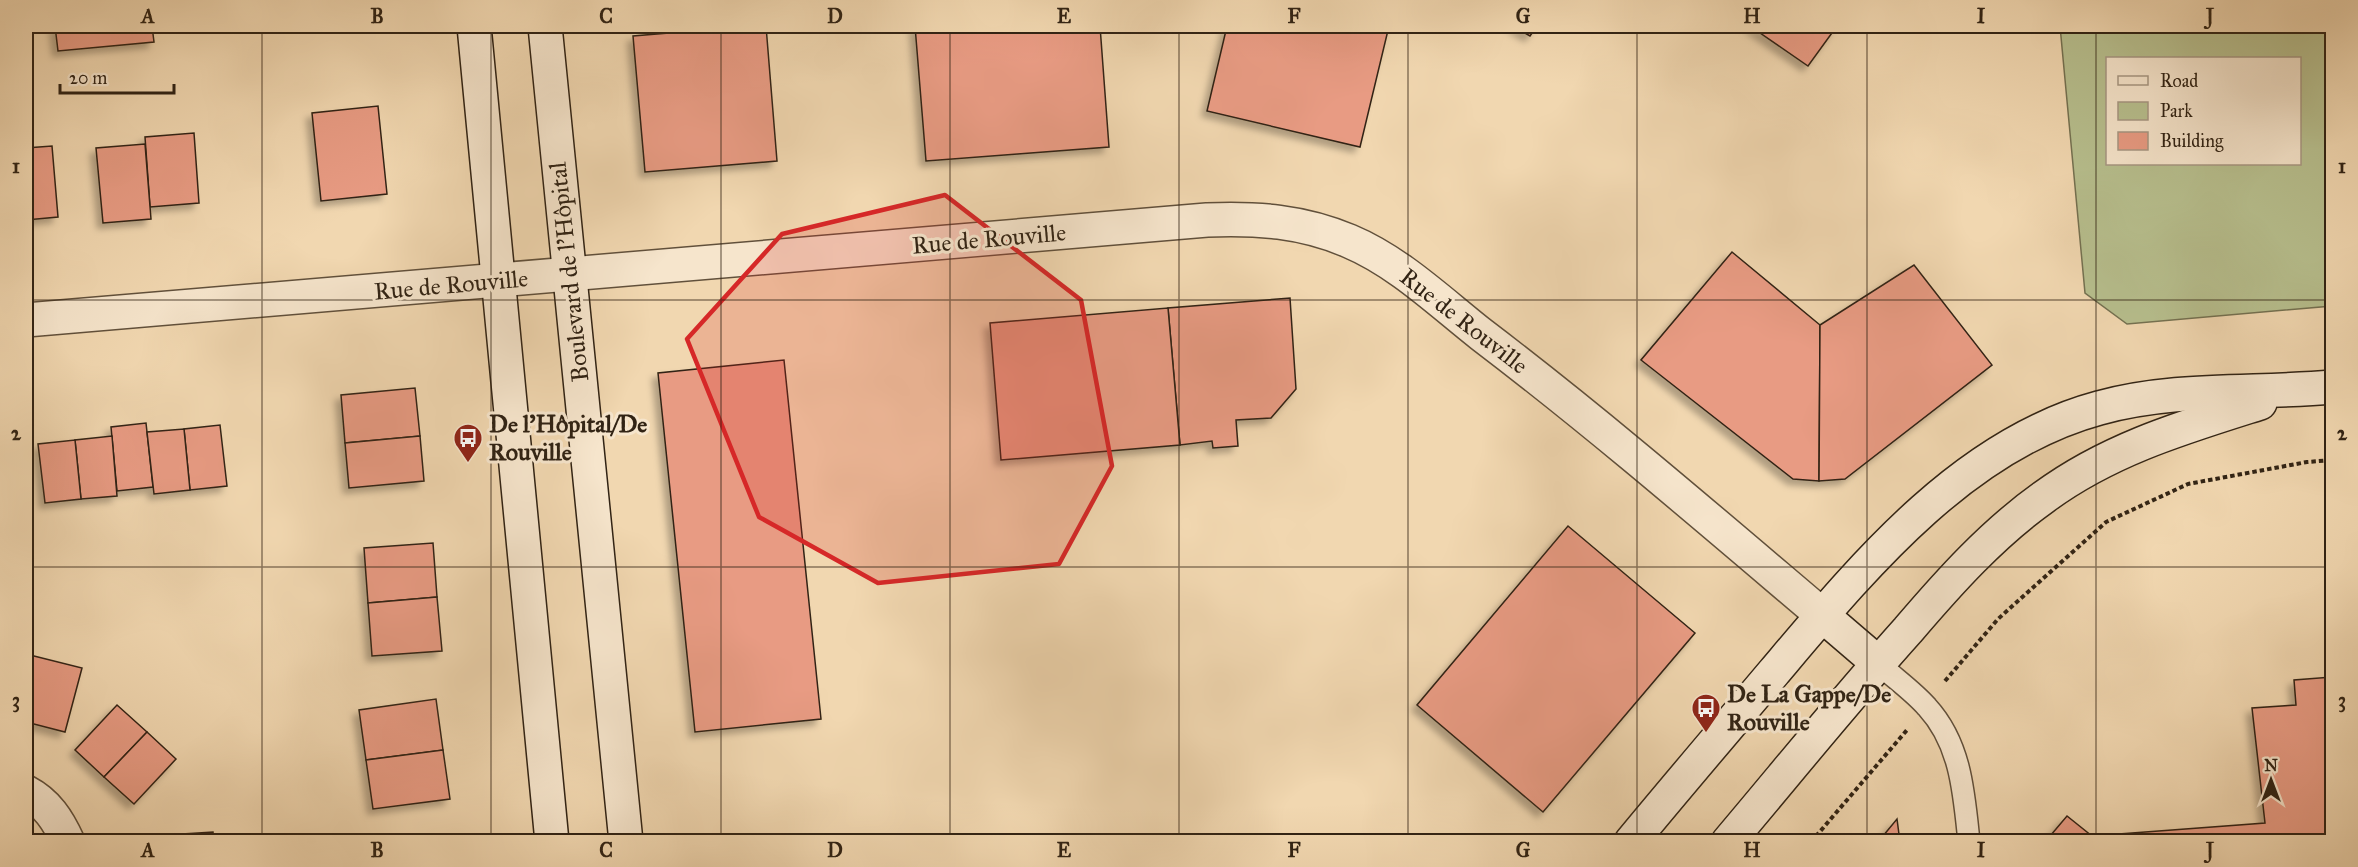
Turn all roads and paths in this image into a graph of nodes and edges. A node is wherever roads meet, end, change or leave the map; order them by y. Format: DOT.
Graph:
graph roads {
  1 [pos="474,26"];
  2 [pos="545,26"];
  3 [pos="569,275"];
  4 [pos="497,281"];
  5 [pos="26,320"];
  6 [pos="2332,387"];
  7 [pos="2298,390"];
  8 [pos="2332,460"];
  9 [pos="1822,615"];
  10 [pos="1878,663"];
  11 [pos="1927,706"];
  12 [pos="26,792"];
  13 [pos="68,842"];
  14 [pos="552,842"];
  15 [pos="626,842"];
  16 [pos="1631,842"];
  17 [pos="1728,842"];
  18 [pos="1811,842"];
  19 [pos="1969,842"];
  1 -- 4 [label="street"];
  2 -- 3 [label="street, Boulevard de l'Hôpital"];
  3 -- 4 [label="street, Rue de Rouville"];
  3 -- 9 [label="street, Rue de Rouville"];
  3 -- 15 [label="street, Boulevard de l'Hôpital"];
  4 -- 5 [label="street, Rue de Rouville"];
  4 -- 14 [label="street"];
  6 -- 7 [label="street"];
  7 -- 9 [label="street"];
  7 -- 10 [label="street"];
  8 -- 11 [label="path"];
  9 -- 10 [label="street, Rue de Rouville"];
  9 -- 16 [label="street"];
  10 -- 11 [label="lane"];
  10 -- 17 [label="street"];
  11 -- 18 [label="path"];
  11 -- 19 [label="lane"];
  12 -- 13 [label="street"];
}
